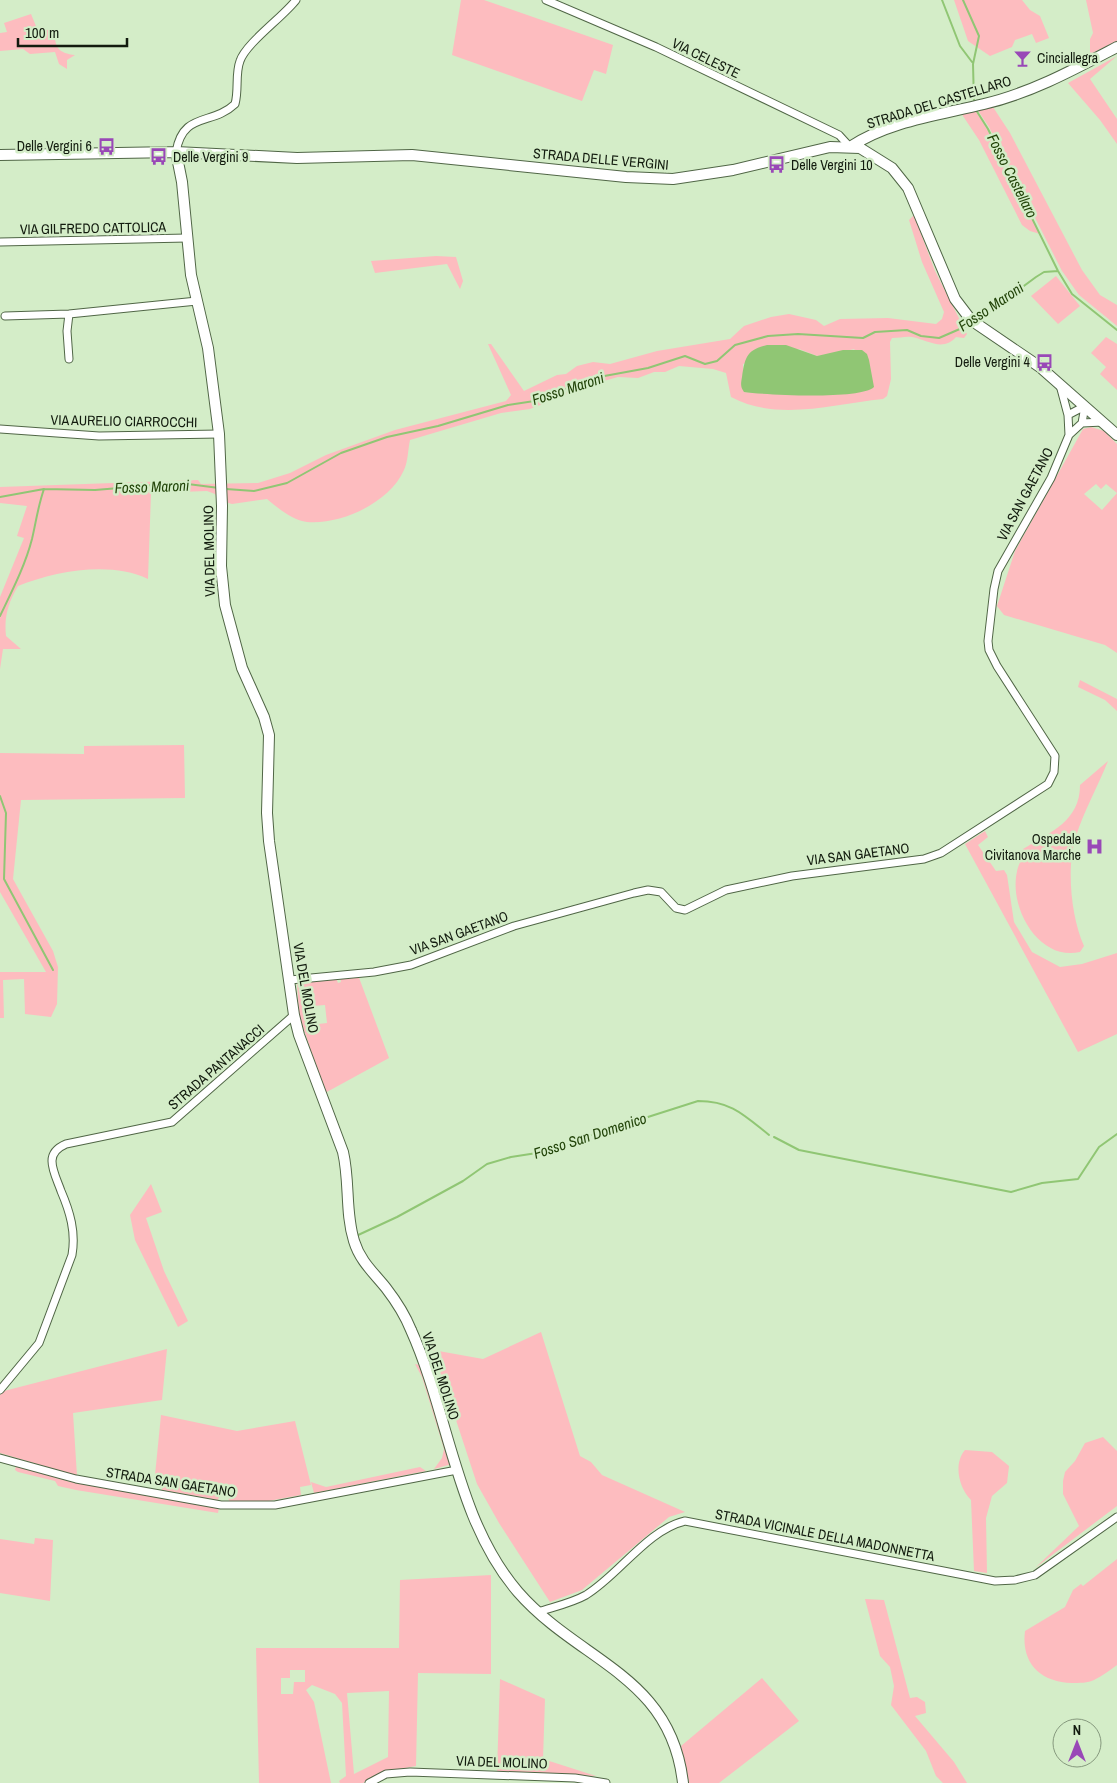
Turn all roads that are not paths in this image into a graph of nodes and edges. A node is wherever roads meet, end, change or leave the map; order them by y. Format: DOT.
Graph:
graph roads {
  1 [pos="296,0"];
  2 [pos="546,0"];
  3 [pos="1117,46"];
  4 [pos="850,147"];
  5 [pos="176,152"];
  6 [pos="0,155"];
  7 [pos="186,238"];
  8 [pos="0,242"];
  9 [pos="197,301"];
  10 [pos="69,314"];
  11 [pos="5,316"];
  12 [pos="69,359"];
  13 [pos="1059,383"];
  14 [pos="1085,406"];
  15 [pos="1068,415"];
  16 [pos="1103,422"];
  17 [pos="1082,423"];
  18 [pos="0,429"];
  19 [pos="219,434"];
  20 [pos="1069,435"];
  21 [pos="1117,435"];
  22 [pos="290,980"];
  23 [pos="294,1015"];
  24 [pos="0,1390"];
  25 [pos="0,1458"];
  26 [pos="457,1470"];
  27 [pos="1117,1517"];
  28 [pos="538,1612"];
  29 [pos="369,1783"];
  30 [pos="606,1783"];
  31 [pos="682,1783"];
  1 -- 5 [label="street"];
  2 -- 4 [label="street, VIA CELESTE"];
  3 -- 4 [label="street, STRADA DEL CASTELLARO"];
  4 -- 5 [label="street, STRADA DELLE VERGINI"];
  4 -- 13 [label="street, STRADA DELLE VERGINI"];
  5 -- 6 [label="street, STRADA DELLE VERGINI"];
  5 -- 7 [label="street, VIA DEL MOLINO"];
  7 -- 8 [label="street, VIA GILFREDO CATTOLICA"];
  7 -- 9 [label="street, VIA DEL MOLINO"];
  9 -- 10 [label="street"];
  9 -- 19 [label="street, VIA DEL MOLINO"];
  10 -- 11 [label="street"];
  10 -- 12 [label="street"];
  13 -- 14 [label="street, STRADA DELLE VERGINI"];
  13 -- 15 [label="street, VIA SAN GAETANO"];
  14 -- 15 [label="street"];
  14 -- 16 [label="street, STRADA DELLE VERGINI"];
  14 -- 17 [label="street"];
  15 -- 20 [label="street, VIA SAN GAETANO"];
  16 -- 17 [label="street"];
  16 -- 21 [label="street, STRADA DELLE VERGINI"];
  17 -- 20 [label="street, VIA SAN GAETANO"];
  18 -- 19 [label="street, VIA AURELIO CIARROCCHI"];
  19 -- 22 [label="street, VIA DEL MOLINO"];
  20 -- 22 [label="street, VIA SAN GAETANO"];
  22 -- 23 [label="street, VIA DEL MOLINO"];
  23 -- 24 [label="street, STRADA PANTANACCI"];
  23 -- 26 [label="street, VIA DEL MOLINO"];
  25 -- 26 [label="street, STRADA SAN GAETANO"];
  26 -- 28 [label="street, VIA DEL MOLINO"];
  27 -- 28 [label="street, STRADA VICINALE DELLA MADONNETTA"];
  28 -- 31 [label="street, VIA DEL MOLINO"];
  29 -- 30 [label="street, VIA DEL MOLINO"];
}
